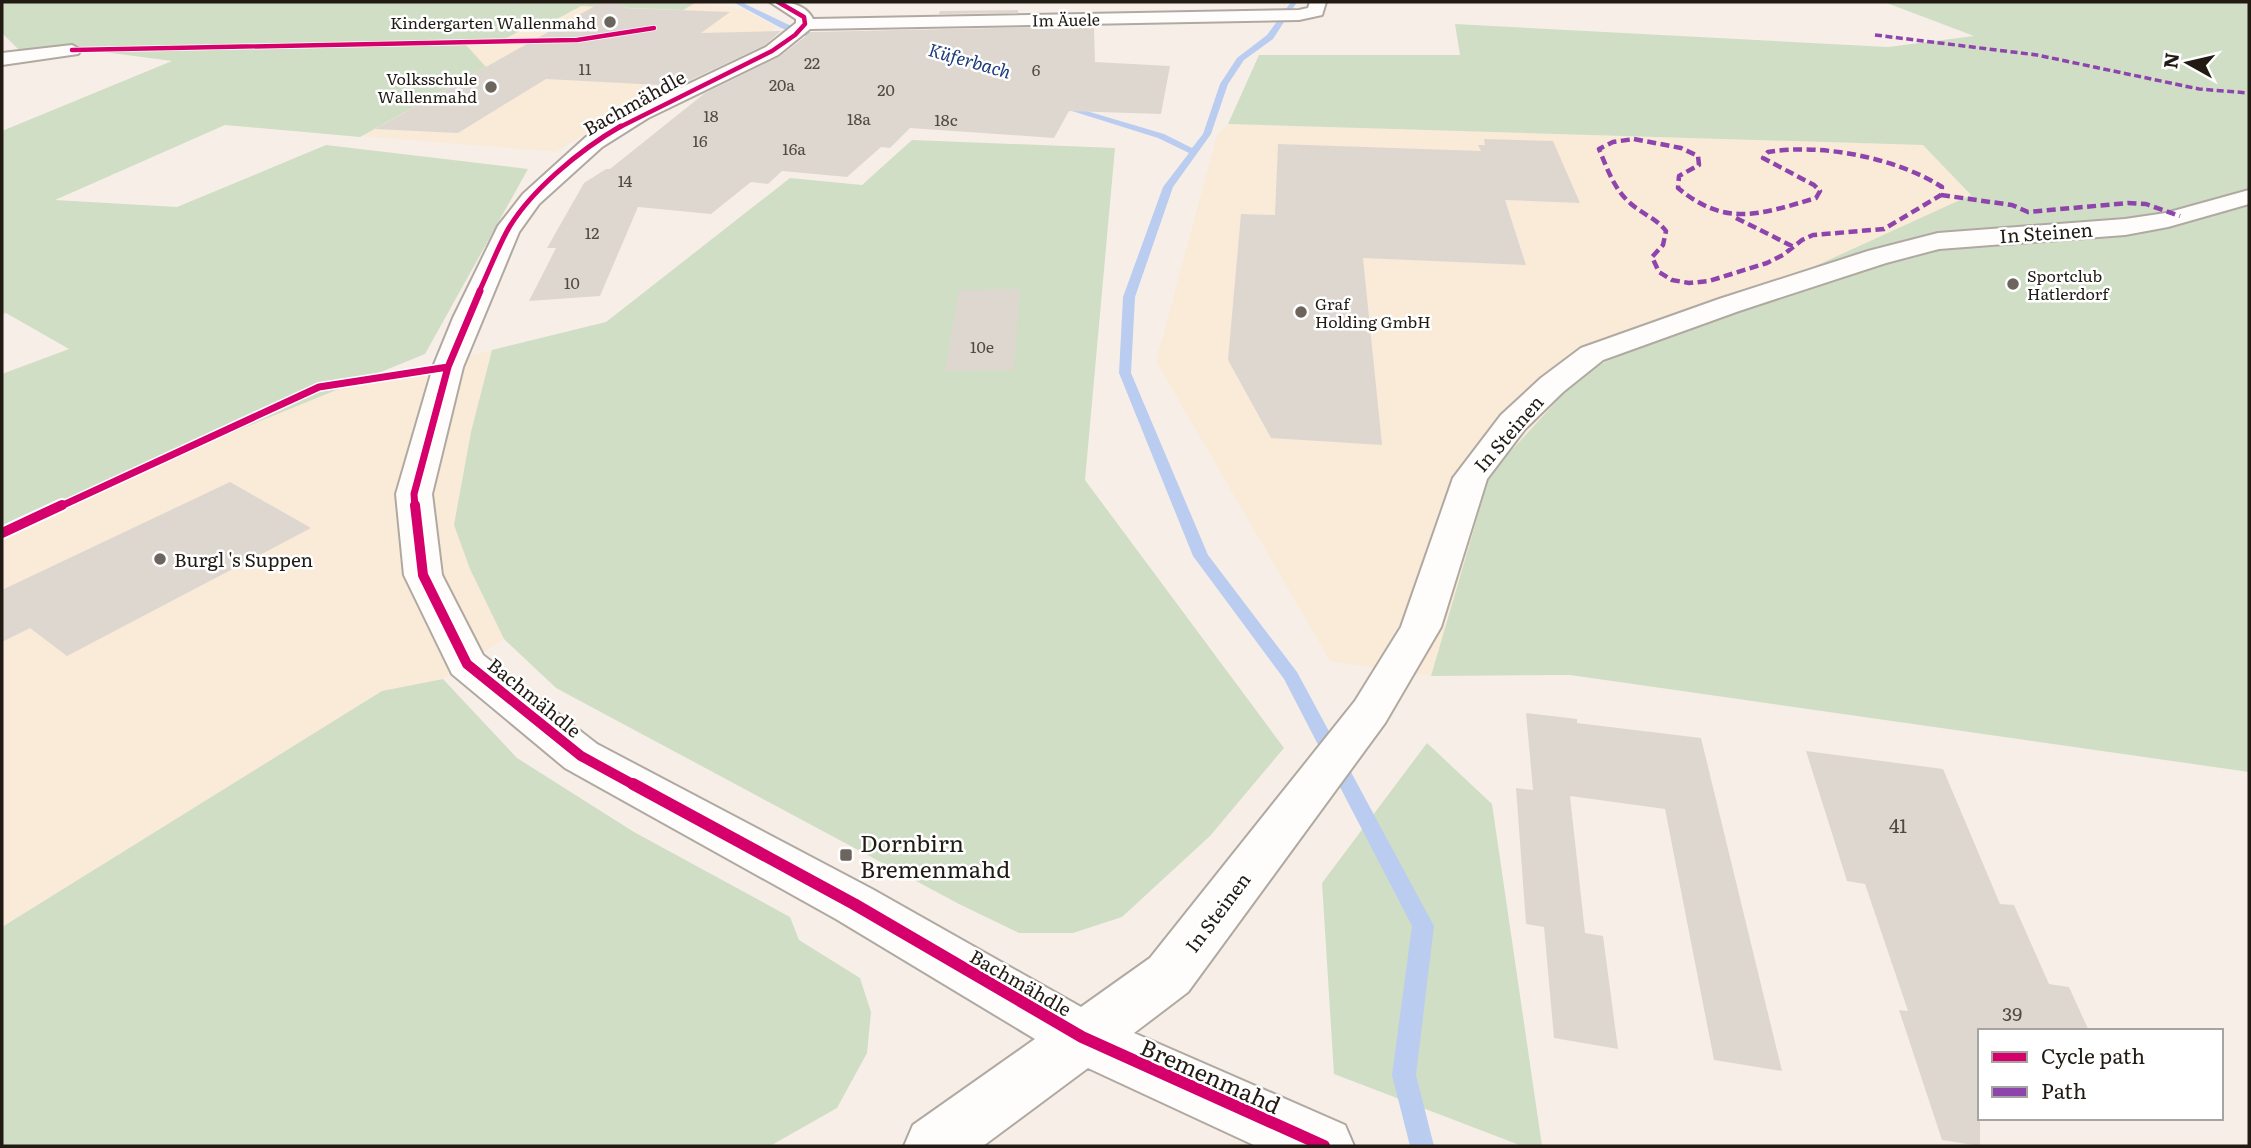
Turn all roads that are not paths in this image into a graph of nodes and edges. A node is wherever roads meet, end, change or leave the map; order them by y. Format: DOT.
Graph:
graph roads {
  1 [pos="1318,2"];
  2 [pos="799,17"];
  3 [pos="2,47"];
  4 [pos="72,50"];
  5 [pos="2,59"];
  6 [pos="2249,197"];
  7 [pos="1082,1037"];
  8 [pos="934,1146"];
  9 [pos="1324,1146"];
  1 -- 2 [label="street, Im Äuele"];
  2 -- 7 [label="street, Bachmähdle"];
  3 -- 5 [label="street"];
  4 -- 5 [label="street"];
  6 -- 7 [label="street, In Steinen"];
  7 -- 8 [label="street, Bachmähdle"];
  7 -- 9 [label="street, Bremenmahd"];
}
